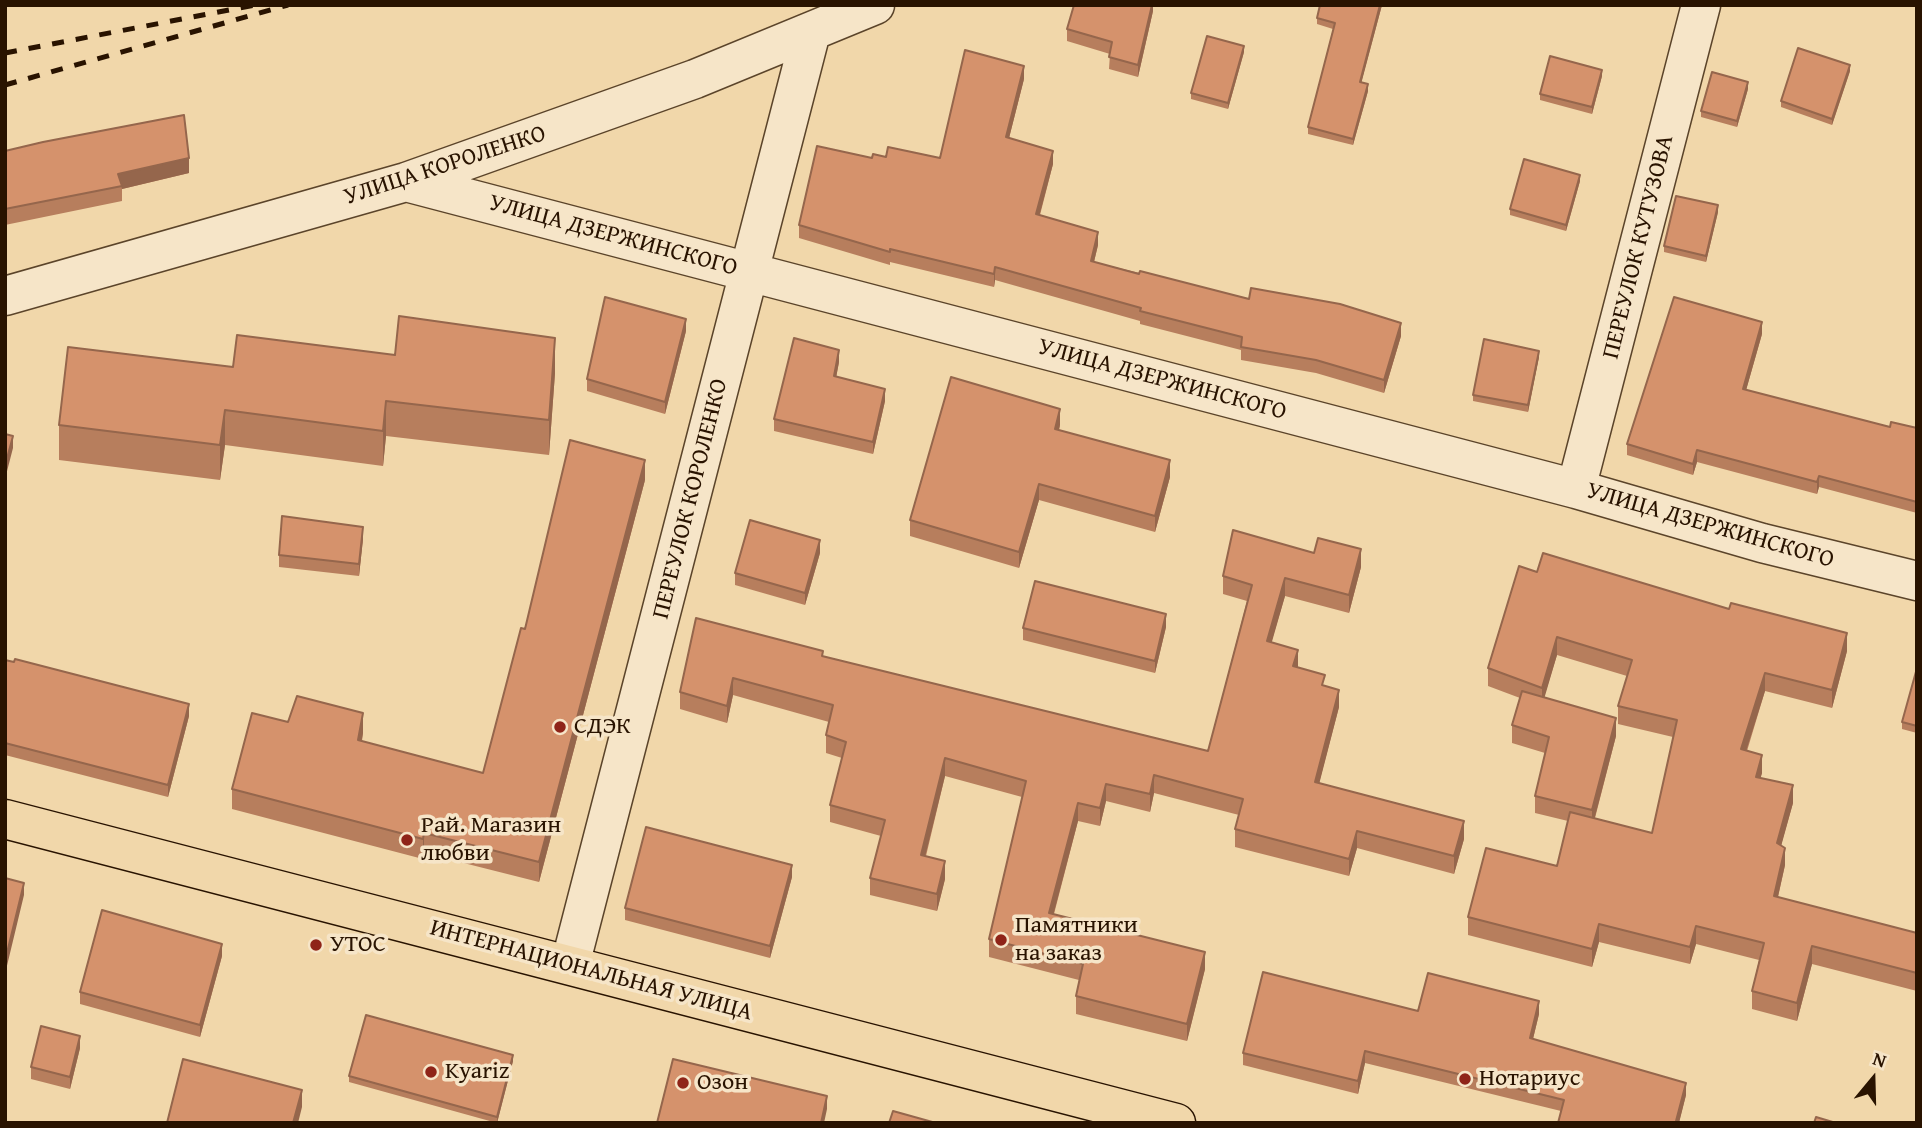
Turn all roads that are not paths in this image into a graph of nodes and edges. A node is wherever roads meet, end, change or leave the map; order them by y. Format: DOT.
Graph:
graph roads {
  1 [pos="875,5"];
  2 [pos="1701,5"];
  3 [pos="811,32"];
  4 [pos="406,182"];
  5 [pos="749,272"];
  6 [pos="5,296"];
  7 [pos="1576,489"];
  8 [pos="1917,581"];
  9 [pos="5,819"];
  10 [pos="570,965"];
  11 [pos="1176,1123"];
  1 -- 3 [label="street, УЛИЦА КОРОЛЕНКО"];
  2 -- 7 [label="street, ПЕРЕУЛОК КУТУЗОВА"];
  3 -- 4 [label="street, УЛИЦА КОРОЛЕНКО"];
  3 -- 5 [label="street, ПЕРЕУЛОК КОРОЛЕНКО"];
  4 -- 5 [label="street, УЛИЦА ДЗЕРЖИНСКОГО"];
  4 -- 6 [label="street, УЛИЦА КОРОЛЕНКО"];
  5 -- 7 [label="street, УЛИЦА ДЗЕРЖИНСКОГО"];
  5 -- 10 [label="street, ПЕРЕУЛОК КОРОЛЕНКО"];
  7 -- 8 [label="street, УЛИЦА ДЗЕРЖИНСКОГО"];
  9 -- 10 [label="main road, ИНТЕРНАЦИОНАЛЬНАЯ УЛИЦА"];
  10 -- 11 [label="main road, ИНТЕРНАЦИОНАЛЬНАЯ УЛИЦА"];
}
